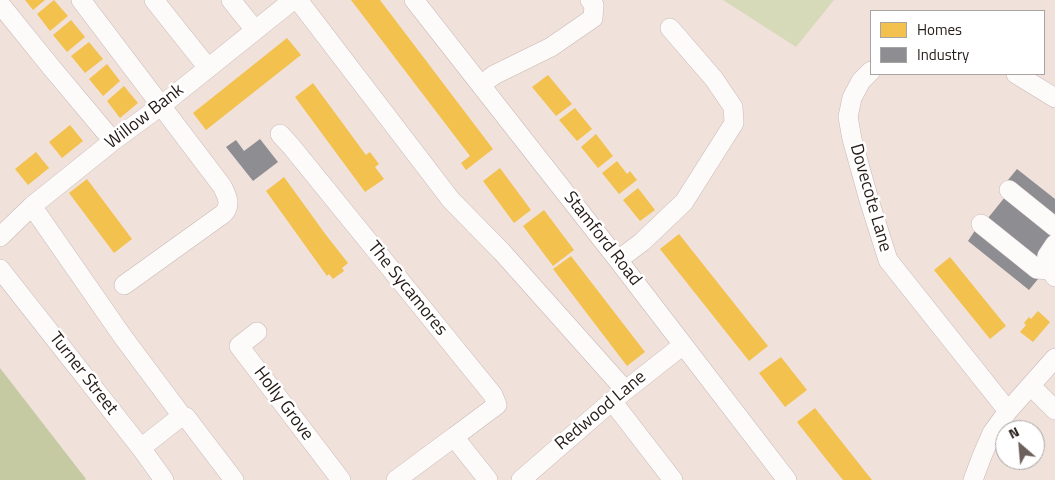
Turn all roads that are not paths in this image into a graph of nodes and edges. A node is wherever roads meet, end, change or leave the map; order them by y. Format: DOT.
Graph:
graph roads {
  1 [pos="81,0"];
  2 [pos="154,0"];
  3 [pos="231,0"];
  4 [pos="293,0"];
  5 [pos="298,0"];
  6 [pos="414,0"];
  7 [pos="590,0"];
  8 [pos="0,4"];
  9 [pos="670,28"];
  10 [pos="255,30"];
  11 [pos="208,68"];
  12 [pos="870,72"];
  13 [pos="1018,75"];
  14 [pos="481,86"];
  15 [pos="1055,98"];
  16 [pos="162,105"];
  17 [pos="280,134"];
  18 [pos="113,142"];
  19 [pos="1009,190"];
  20 [pos="32,206"];
  21 [pos="981,224"];
  22 [pos="1055,227"];
  23 [pos="0,237"];
  24 [pos="1055,244"];
  25 [pos="618,260"];
  26 [pos="0,269"];
  27 [pos="1052,274"];
  28 [pos="124,285"];
  29 [pos="257,332"];
  30 [pos="683,345"];
  31 [pos="1055,358"];
  32 [pos="1031,386"];
  33 [pos="618,395"];
  34 [pos="1055,410"];
  35 [pos="1008,411"];
  36 [pos="182,416"];
  37 [pos="454,437"];
  38 [pos="141,448"];
  39 [pos="164,480"];
  40 [pos="234,480"];
  41 [pos="341,480"];
  42 [pos="396,480"];
  43 [pos="488,480"];
  44 [pos="521,480"];
  45 [pos="674,480"];
  46 [pos="787,480"];
  47 [pos="973,480"];
  1 -- 16 [label="street"];
  2 -- 11 [label="street"];
  3 -- 10 [label="street"];
  4 -- 10 [label="street, Willow Bank"];
  5 -- 33 [label="street"];
  6 -- 14 [label="street, Stamford Road"];
  7 -- 14 [label="street"];
  8 -- 18 [label="street"];
  9 -- 25 [label="street"];
  10 -- 11 [label="street, Willow Bank"];
  11 -- 16 [label="street, Willow Bank"];
  12 -- 35 [label="street, Dovecote Lane"];
  13 -- 15 [label="street"];
  14 -- 25 [label="street, Stamford Road"];
  16 -- 18 [label="street, Willow Bank"];
  16 -- 28 [label="street"];
  17 -- 37 [label="street, The Sycamores"];
  18 -- 20 [label="street, Willow Bank"];
  19 -- 22 [label="street"];
  20 -- 23 [label="street, Willow Bank"];
  20 -- 36 [label="street"];
  21 -- 27 [label="street"];
  24 -- 27 [label="street"];
  25 -- 30 [label="street, Stamford Road"];
  26 -- 38 [label="street, Turner Street"];
  29 -- 41 [label="street, Holly Grove"];
  30 -- 33 [label="street, Redwood Lane"];
  30 -- 46 [label="street, Stamford Road"];
  31 -- 32 [label="street"];
  32 -- 34 [label="street"];
  32 -- 35 [label="street"];
  33 -- 44 [label="street, Redwood Lane"];
  33 -- 45 [label="street"];
  35 -- 47 [label="street"];
  36 -- 38 [label="street"];
  36 -- 40 [label="street"];
  37 -- 42 [label="street"];
  37 -- 43 [label="street"];
  38 -- 39 [label="street, Turner Street"];
}
